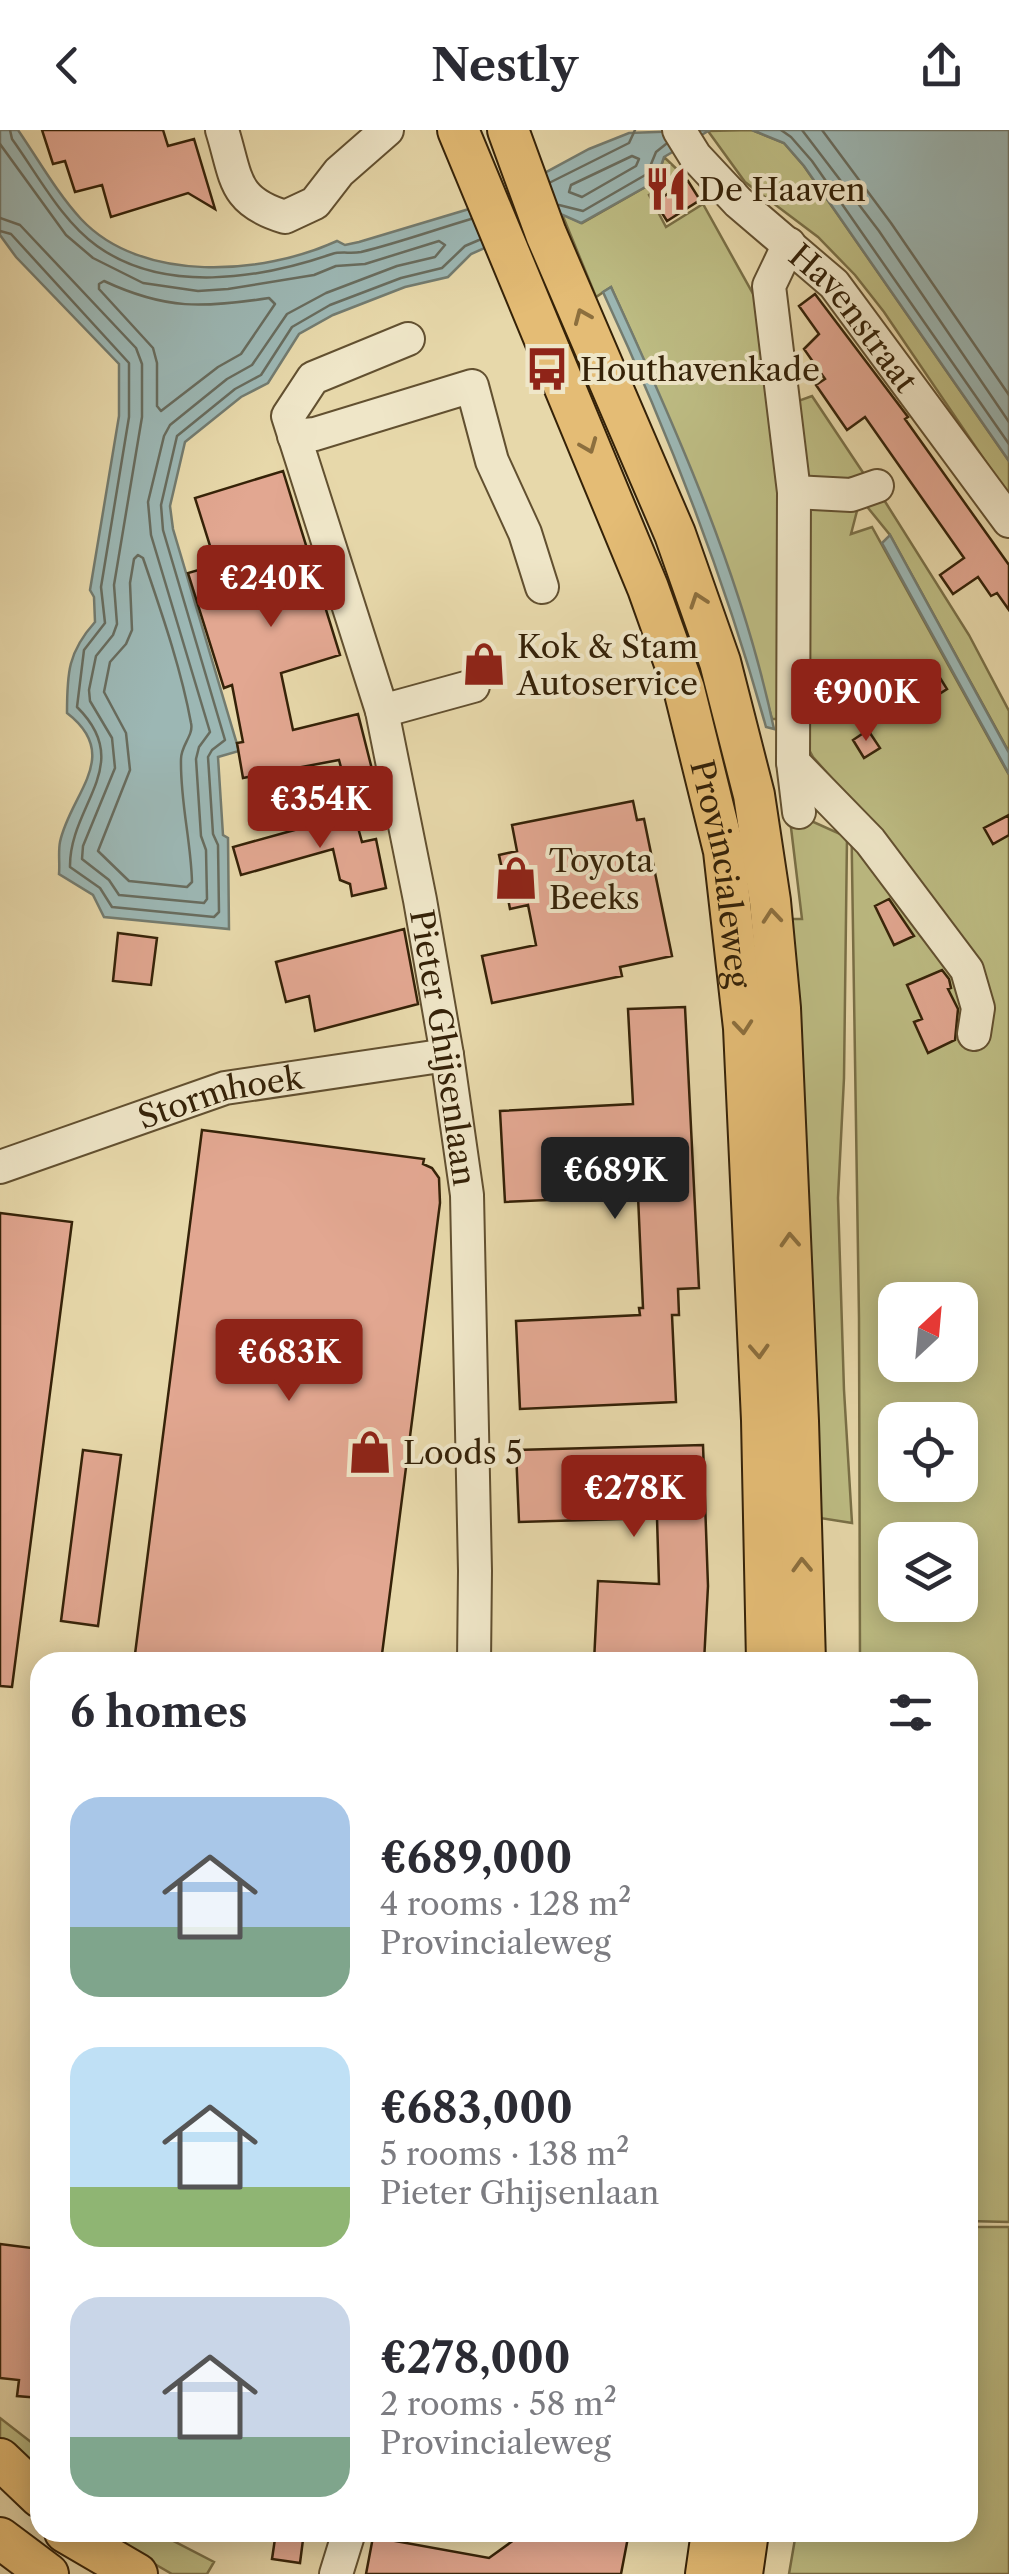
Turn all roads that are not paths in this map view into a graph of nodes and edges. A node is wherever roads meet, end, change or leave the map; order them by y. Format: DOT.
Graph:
graph roads {
  1 [pos="222,130"];
  2 [pos="387,130"];
  3 [pos="458,130"];
  4 [pos="687,143"];
  5 [pos="514,148"];
  6 [pos="790,244"];
  7 [pos="408,340"];
  8 [pos="294,436"];
  9 [pos="877,486"];
  10 [pos="794,492"];
  11 [pos="1009,521"];
  12 [pos="542,587"];
  13 [pos="473,686"];
  14 [pos="382,711"];
  15 [pos="794,762"];
  16 [pos="799,812"];
  17 [pos="974,1034"];
  18 [pos="447,1056"];
  19 [pos="0,1167"];
  20 [pos="474,1652"];
  21 [pos="767,1652"];
  22 [pos="805,1652"];
  23 [pos="0,2459"];
  24 [pos="30,2488"];
  25 [pos="0,2490"];
  26 [pos="30,2509"];
  27 [pos="0,2538"];
  28 [pos="83,2542"];
  29 [pos="346,2542"];
  30 [pos="711,2542"];
  31 [pos="747,2542"];
  32 [pos="48,2574"];
  33 [pos="137,2574"];
  34 [pos="336,2574"];
  35 [pos="706,2574"];
  36 [pos="742,2574"];
  1 -- 2 [label="street"];
  3 -- 21 [label="main road, Provincialeweg, one-way"];
  4 -- 6 [label="street, Havenstraat"];
  22 -- 5 [label="main road, Provincialeweg, one-way"];
  6 -- 10 [label="street"];
  6 -- 11 [label="street, Havenstraat"];
  7 -- 8 [label="street"];
  8 -- 12 [label="street"];
  8 -- 14 [label="street, Pieter Ghijsenlaan"];
  9 -- 10 [label="street"];
  10 -- 15 [label="street"];
  13 -- 14 [label="street"];
  14 -- 18 [label="street, Pieter Ghijsenlaan"];
  15 -- 16 [label="street"];
  15 -- 17 [label="street"];
  18 -- 19 [label="street, Stormhoek"];
  18 -- 20 [label="street, Pieter Ghijsenlaan"];
  23 -- 24 [label="main road"];
  25 -- 26 [label="main road"];
  27 -- 32 [label="main road"];
  28 -- 33 [label="main road"];
  29 -- 34 [label="street"];
  30 -- 35 [label="main road"];
  31 -- 36 [label="main road"];
}
